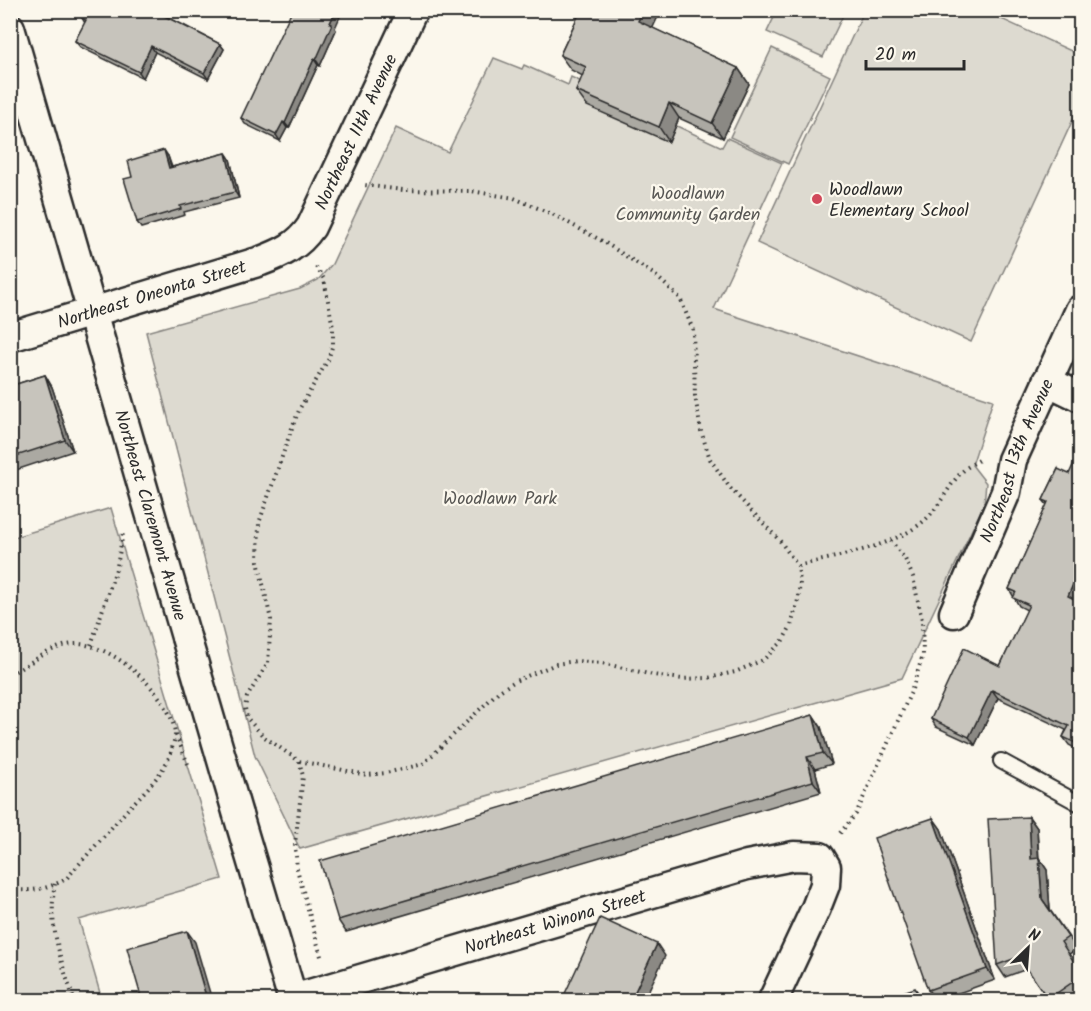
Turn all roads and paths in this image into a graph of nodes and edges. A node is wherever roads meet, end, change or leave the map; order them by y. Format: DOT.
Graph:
graph roads {
  1 [pos="413,10"];
  2 [pos="10,28"];
  3 [pos="337,174"];
  4 [pos="292,248"];
  5 [pos="1080,310"];
  6 [pos="94,313"];
  7 [pos="10,337"];
  8 [pos="1047,381"];
  9 [pos="1080,396"];
  10 [pos="1012,460"];
  11 [pos="144,497"];
  12 [pos="891,541"];
  13 [pos="798,566"];
  14 [pos="954,613"];
  15 [pos="91,645"];
  16 [pos="10,674"];
  17 [pos="299,761"];
  18 [pos="1001,761"];
  19 [pos="1080,804"];
  20 [pos="820,857"];
  21 [pos="56,884"];
  22 [pos="10,890"];
  23 [pos="328,989"];
  24 [pos="74,1000"];
  25 [pos="293,1000"];
  26 [pos="773,1000"];
  1 -- 3 [label="street, Northeast 11th Avenue"];
  2 -- 6 [label="street, Northeast Claremont Avenue"];
  3 -- 4 [label="street, Northeast 11th Avenue"];
  3 -- 13 [label="path"];
  4 -- 6 [label="street, Northeast Oneonta Street"];
  4 -- 17 [label="path"];
  5 -- 8 [label="street, Northeast 13th Avenue"];
  6 -- 7 [label="street, Northeast Oneonta Street"];
  6 -- 11 [label="street, Northeast Claremont Avenue"];
  8 -- 9 [label="street"];
  8 -- 10 [label="street, Northeast 13th Avenue"];
  10 -- 12 [label="path"];
  10 -- 14 [label="street, Northeast 13th Avenue"];
  11 -- 15 [label="path"];
  11 -- 25 [label="street, Northeast Claremont Avenue, bridge"];
  12 -- 13 [label="path"];
  12 -- 20 [label="path"];
  13 -- 17 [label="path"];
  15 -- 16 [label="path"];
  15 -- 21 [label="path"];
  17 -- 23 [label="path"];
  18 -- 19 [label="lane"];
  20 -- 23 [label="street, Northeast Winona Street"];
  20 -- 26 [label="street"];
  21 -- 22 [label="path"];
  21 -- 24 [label="path"];
  23 -- 25 [label="street, Northeast Winona Street"];
}
